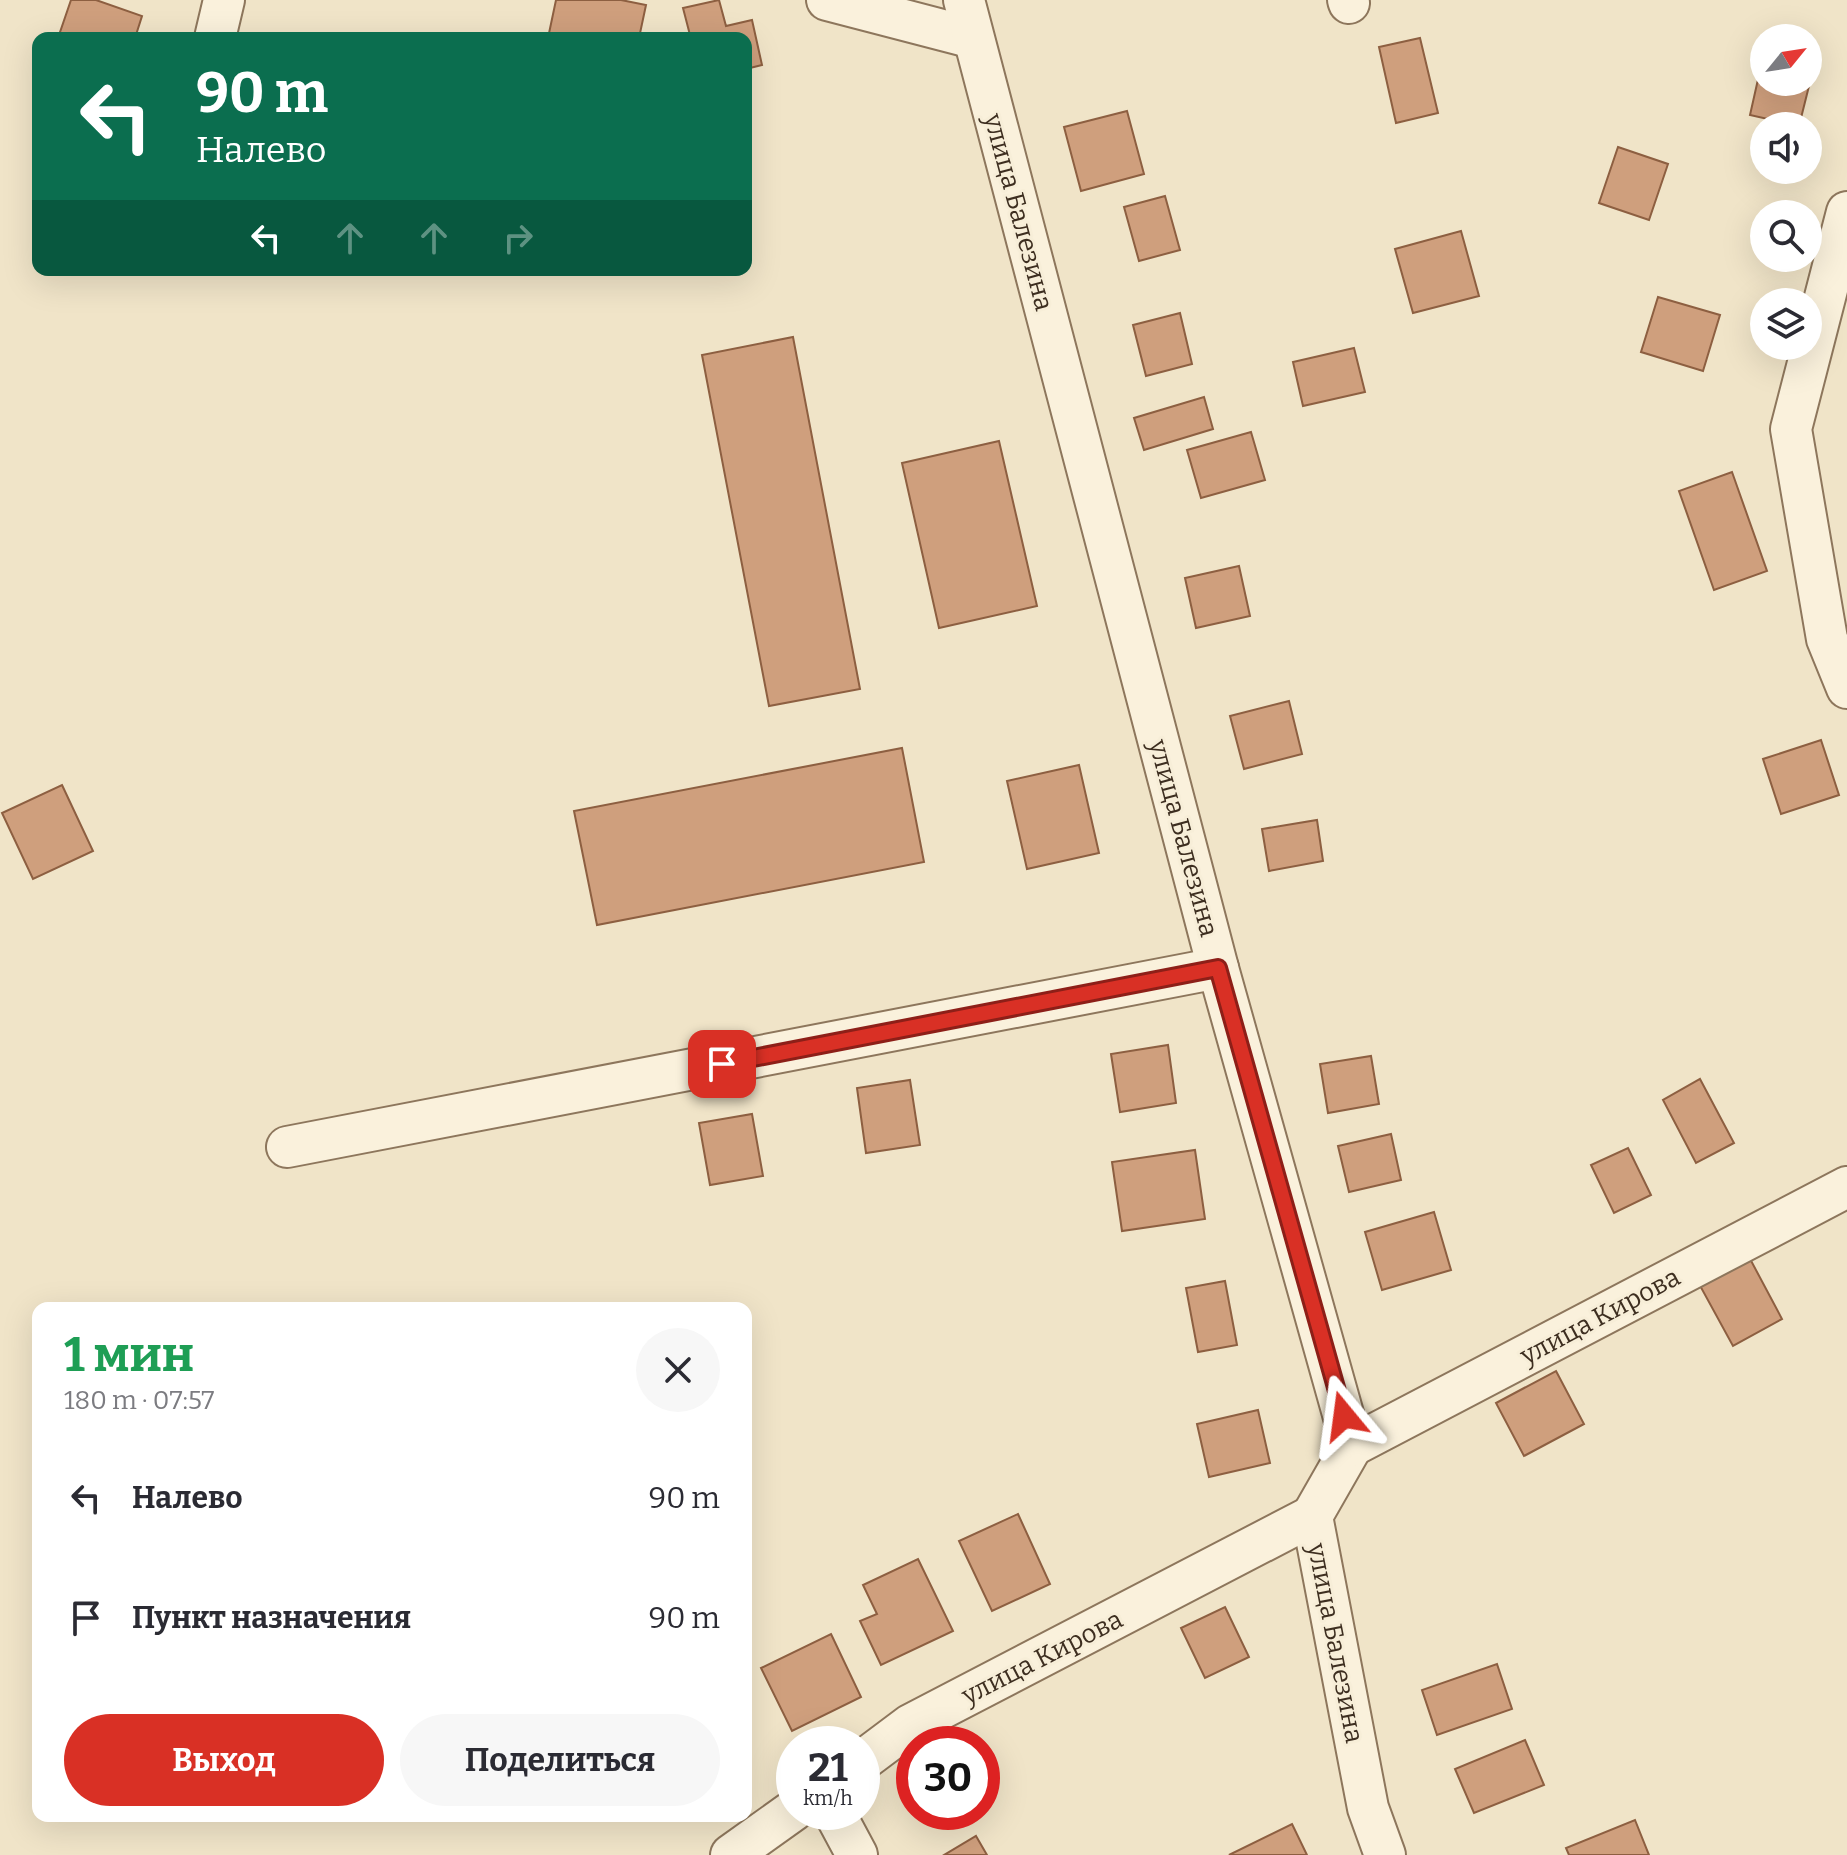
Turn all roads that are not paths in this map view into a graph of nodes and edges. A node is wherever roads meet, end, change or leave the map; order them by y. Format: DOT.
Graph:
graph roads {
  1 [pos="224,0"];
  2 [pos="827,0"];
  3 [pos="964,0"];
  4 [pos="216,32"];
  5 [pos="973,38"];
  6 [pos="1847,212"];
  7 [pos="1847,688"];
  8 [pos="1218,968"];
  9 [pos="287,1147"];
  10 [pos="1847,1187"];
  11 [pos="1352,1446"];
  12 [pos="1312,1516"];
  13 [pos="880,1748"];
  14 [pos="776,1823"];
  15 [pos="844,1830"];
  16 [pos="731,1855"];
  17 [pos="857,1855"];
  18 [pos="1385,1855"];
  1 -- 4 [label="street"];
  2 -- 5 [label="street"];
  3 -- 5 [label="street, улица Балезина"];
  5 -- 8 [label="street, улица Балезина"];
  6 -- 7 [label="street"];
  8 -- 9 [label="street"];
  8 -- 11 [label="street, улица Балезина"];
  10 -- 11 [label="street, улица Кирова"];
  11 -- 12 [label="street, улица Балезина"];
  12 -- 13 [label="street, улица Кирова"];
  12 -- 18 [label="street, улица Балезина"];
  14 -- 16 [label="street"];
  15 -- 17 [label="street"];
}
